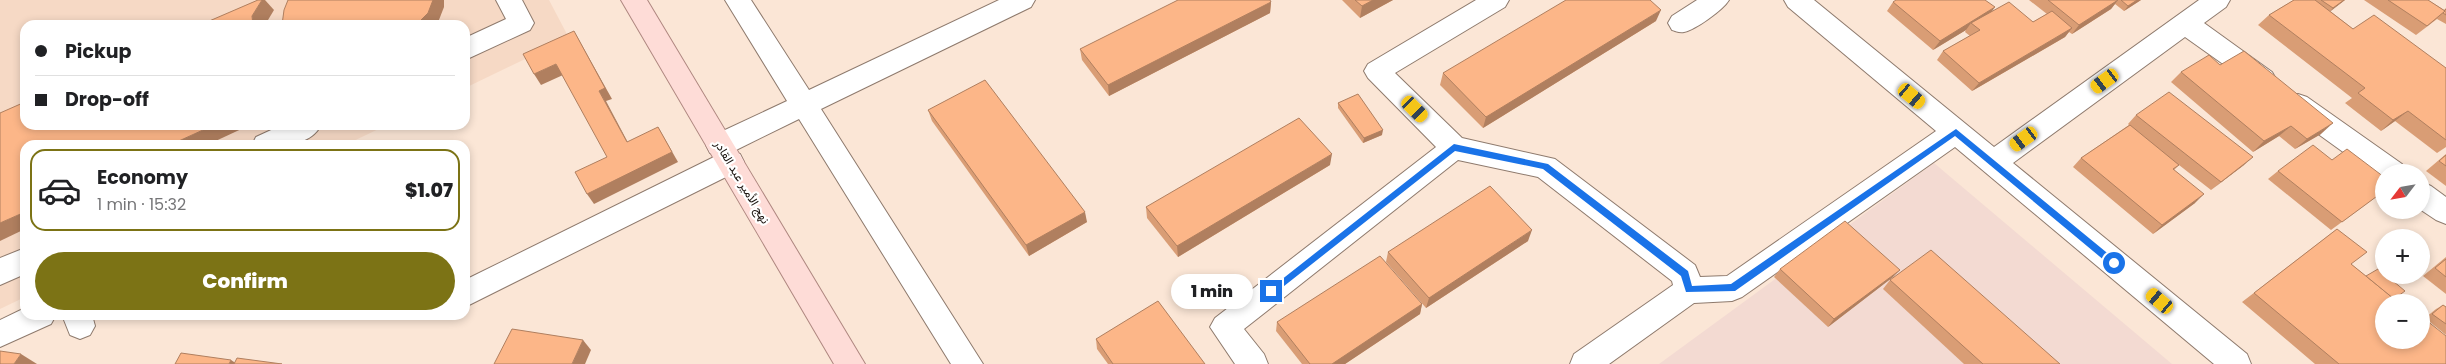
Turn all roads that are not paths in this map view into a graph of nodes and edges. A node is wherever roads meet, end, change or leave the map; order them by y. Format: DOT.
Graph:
graph roads {
  1 [pos="509,0"];
  2 [pos="634,0"];
  3 [pos="738,0"];
  4 [pos="1022,0"];
  5 [pos="1496,0"];
  6 [pos="1716,0"];
  7 [pos="1797,0"];
  8 [pos="2201,8"];
  9 [pos="1681,23"];
  10 [pos="470,48"];
  11 [pos="803,104"];
  12 [pos="298,130"];
  13 [pos="1956,132"];
  14 [pos="276,140"];
  15 [pos="1454,148"];
  16 [pos="725,154"];
  17 [pos="1992,163"];
  18 [pos="2383,164"];
  19 [pos="2430,200"];
  20 [pos="2446,212"];
  21 [pos="20,262"];
  22 [pos="0,272"];
  23 [pos="1689,290"];
  24 [pos="470,291"];
  25 [pos="30,320"];
  26 [pos="0,334"];
  27 [pos="850,364"];
  28 [pos="968,364"];
  29 [pos="1253,364"];
  30 [pos="1585,364"];
  31 [pos="2236,364"];
  1 -- 10 [label="street"];
  2 -- 16 [label="main road, نهج الأمير عبد القادر"];
  3 -- 11 [label="street"];
  4 -- 11 [label="street"];
  5 -- 15 [label="street"];
  6 -- 9 [label="street"];
  7 -- 13 [label="street"];
  8 -- 17 [label="street"];
  8 -- 18 [label="street"];
  11 -- 16 [label="street"];
  11 -- 28 [label="street"];
  12 -- 14 [label="street"];
  13 -- 17 [label="street"];
  13 -- 23 [label="street"];
  15 -- 23 [label="street"];
  15 -- 29 [label="street"];
  16 -- 24 [label="street"];
  16 -- 27 [label="main road, نهج الأمير عبد القادر"];
  17 -- 31 [label="street"];
  19 -- 20 [label="street"];
  21 -- 22 [label="street"];
  23 -- 30 [label="street"];
  25 -- 26 [label="street"];
}
